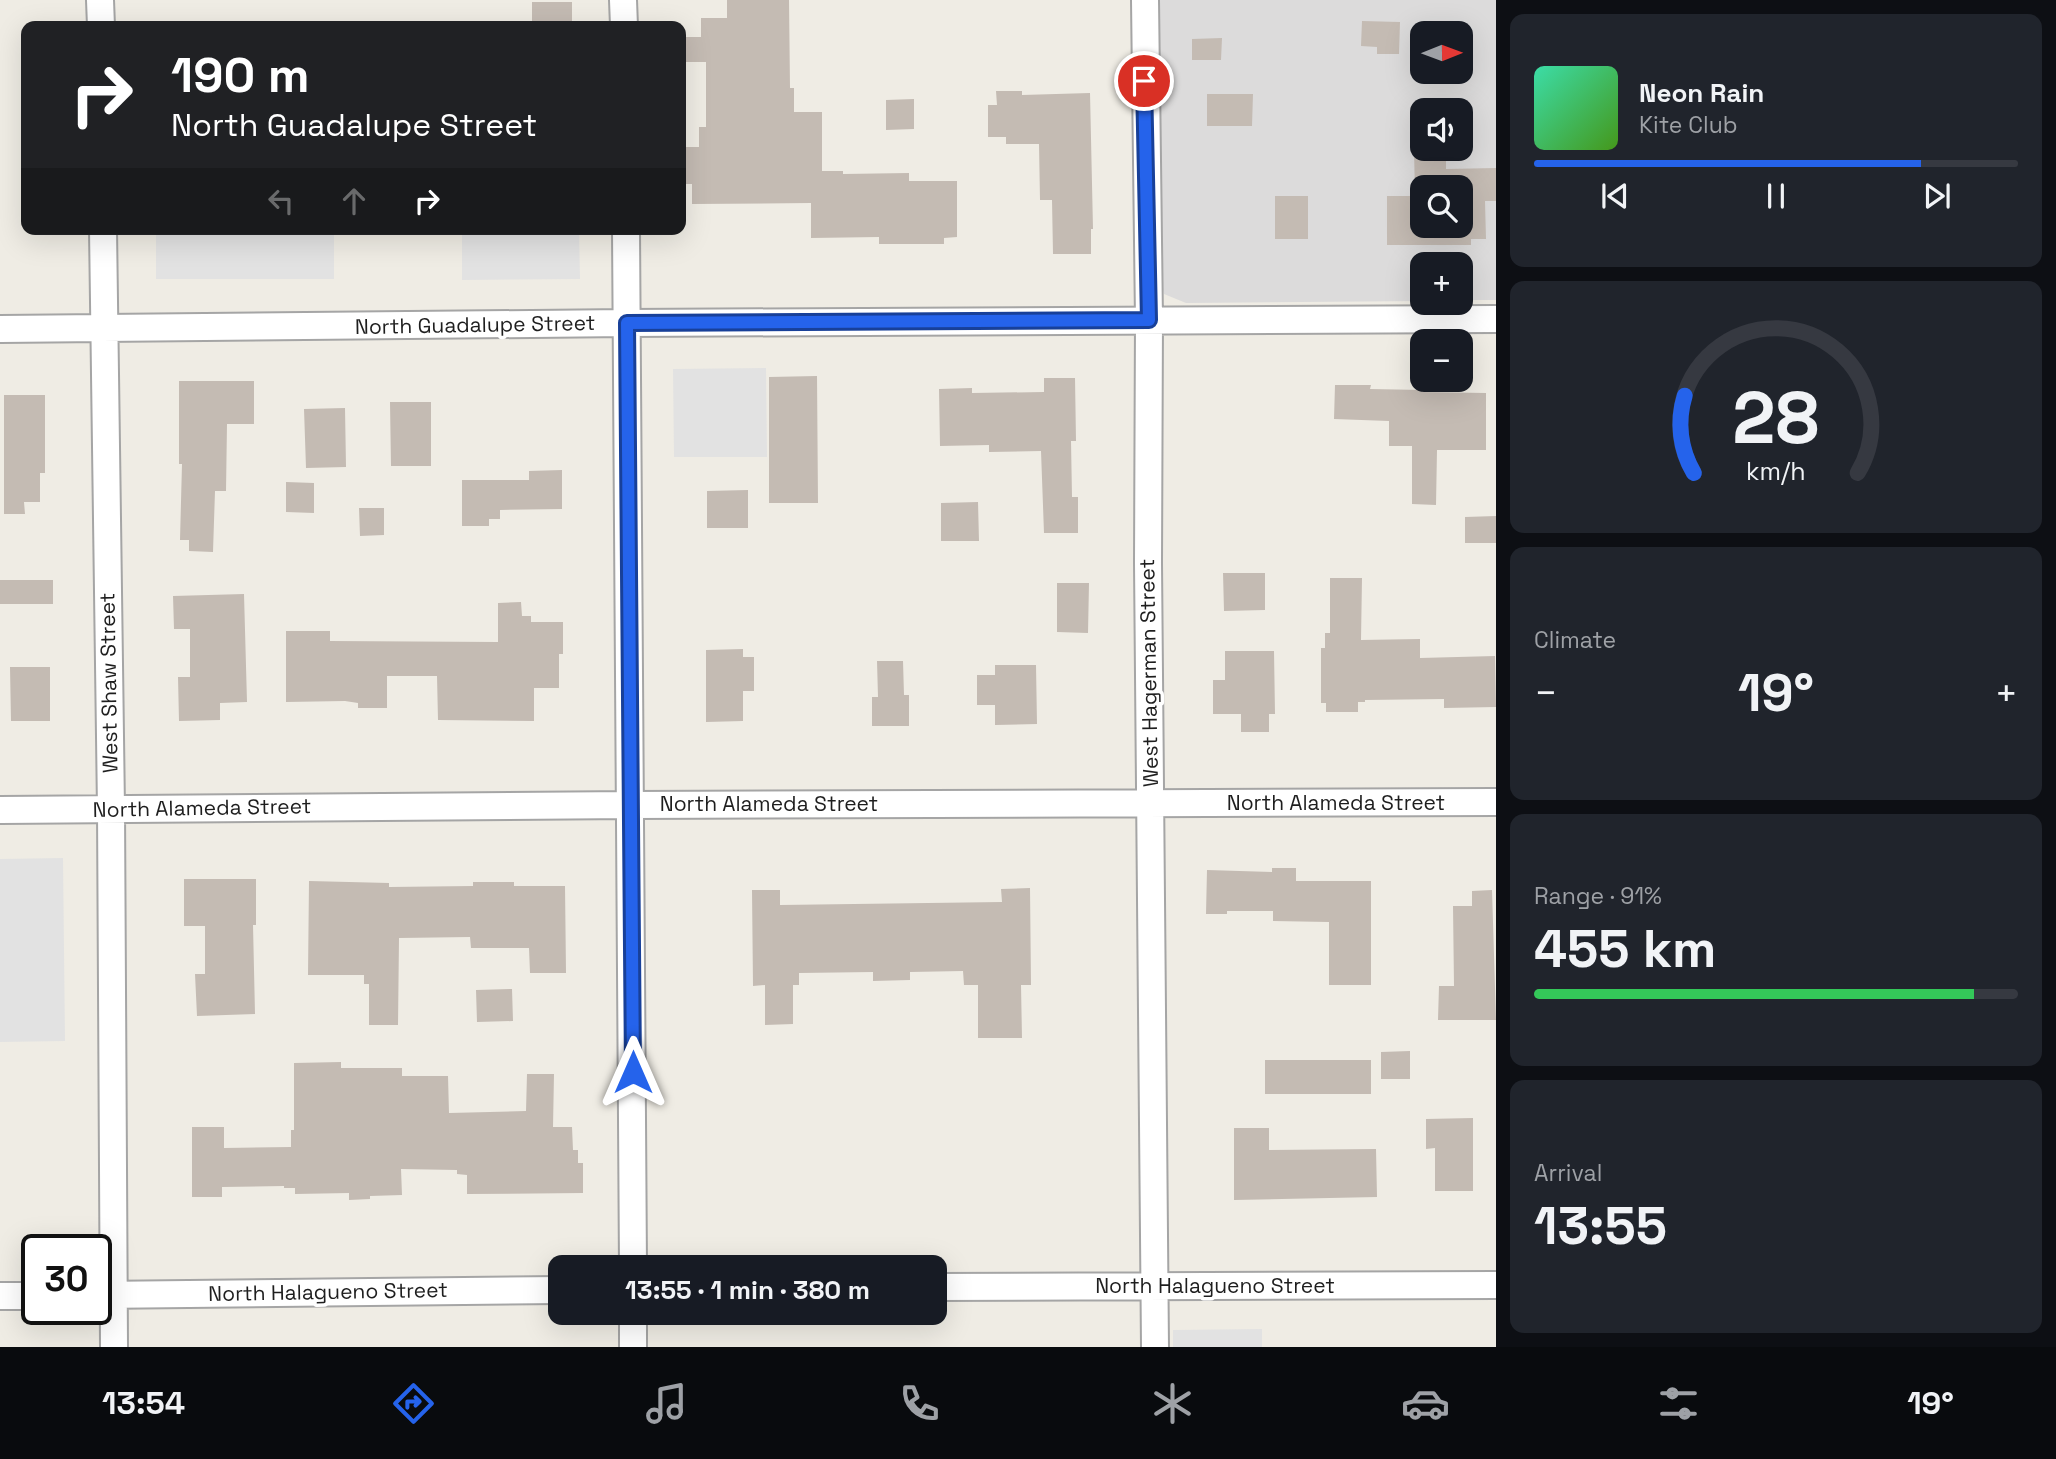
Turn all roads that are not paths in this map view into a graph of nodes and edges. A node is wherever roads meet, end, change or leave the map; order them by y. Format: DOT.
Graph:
graph roads {
  1 [pos="100,0"];
  2 [pos="623,0"];
  3 [pos="1145,0"];
  4 [pos="101,21"];
  5 [pos="624,21"];
  6 [pos="103,235"];
  7 [pos="626,235"];
  8 [pos="1496,319"];
  9 [pos="1149,320"];
  10 [pos="627,323"];
  11 [pos="0,329"];
  12 [pos="104,329"];
  13 [pos="1496,802"];
  14 [pos="1150,803"];
  15 [pos="631,805"];
  16 [pos="111,809"];
  17 [pos="0,810"];
  18 [pos="106,1234"];
  19 [pos="633,1255"];
  20 [pos="1496,1285"];
  21 [pos="1154,1286"];
  22 [pos="947,1287"];
  23 [pos="548,1290"];
  24 [pos="112,1295"];
  25 [pos="0,1296"];
  26 [pos="21,1296"];
  27 [pos="110,1325"];
  28 [pos="633,1325"];
  29 [pos="114,1347"];
  30 [pos="634,1347"];
  31 [pos="1155,1347"];
  1 -- 4 [label="street"];
  2 -- 5 [label="street"];
  3 -- 9 [label="street, West Hagerman Street"];
  6 -- 12 [label="street, West Shaw Street"];
  7 -- 10 [label="street"];
  8 -- 9 [label="street, North Guadalupe Street"];
  9 -- 10 [label="street, North Guadalupe Street"];
  9 -- 14 [label="street, West Hagerman Street"];
  10 -- 12 [label="street, North Guadalupe Street"];
  10 -- 15 [label="street"];
  11 -- 12 [label="street, North Guadalupe Street"];
  12 -- 16 [label="street, West Shaw Street"];
  13 -- 14 [label="street, North Alameda Street"];
  14 -- 15 [label="street, North Alameda Street"];
  14 -- 21 [label="street, West Hagerman Street"];
  15 -- 16 [label="street, North Alameda Street"];
  15 -- 19 [label="street"];
  16 -- 17 [label="street, North Alameda Street"];
  16 -- 18 [label="street, West Shaw Street"];
  20 -- 21 [label="street, North Halagueno Street"];
  21 -- 22 [label="street, North Halagueno Street"];
  21 -- 31 [label="street, West Hagerman Street"];
  23 -- 24 [label="street, North Halagueno Street"];
  25 -- 26 [label="street"];
  27 -- 29 [label="street, West Shaw Street"];
  28 -- 30 [label="street"];
}
